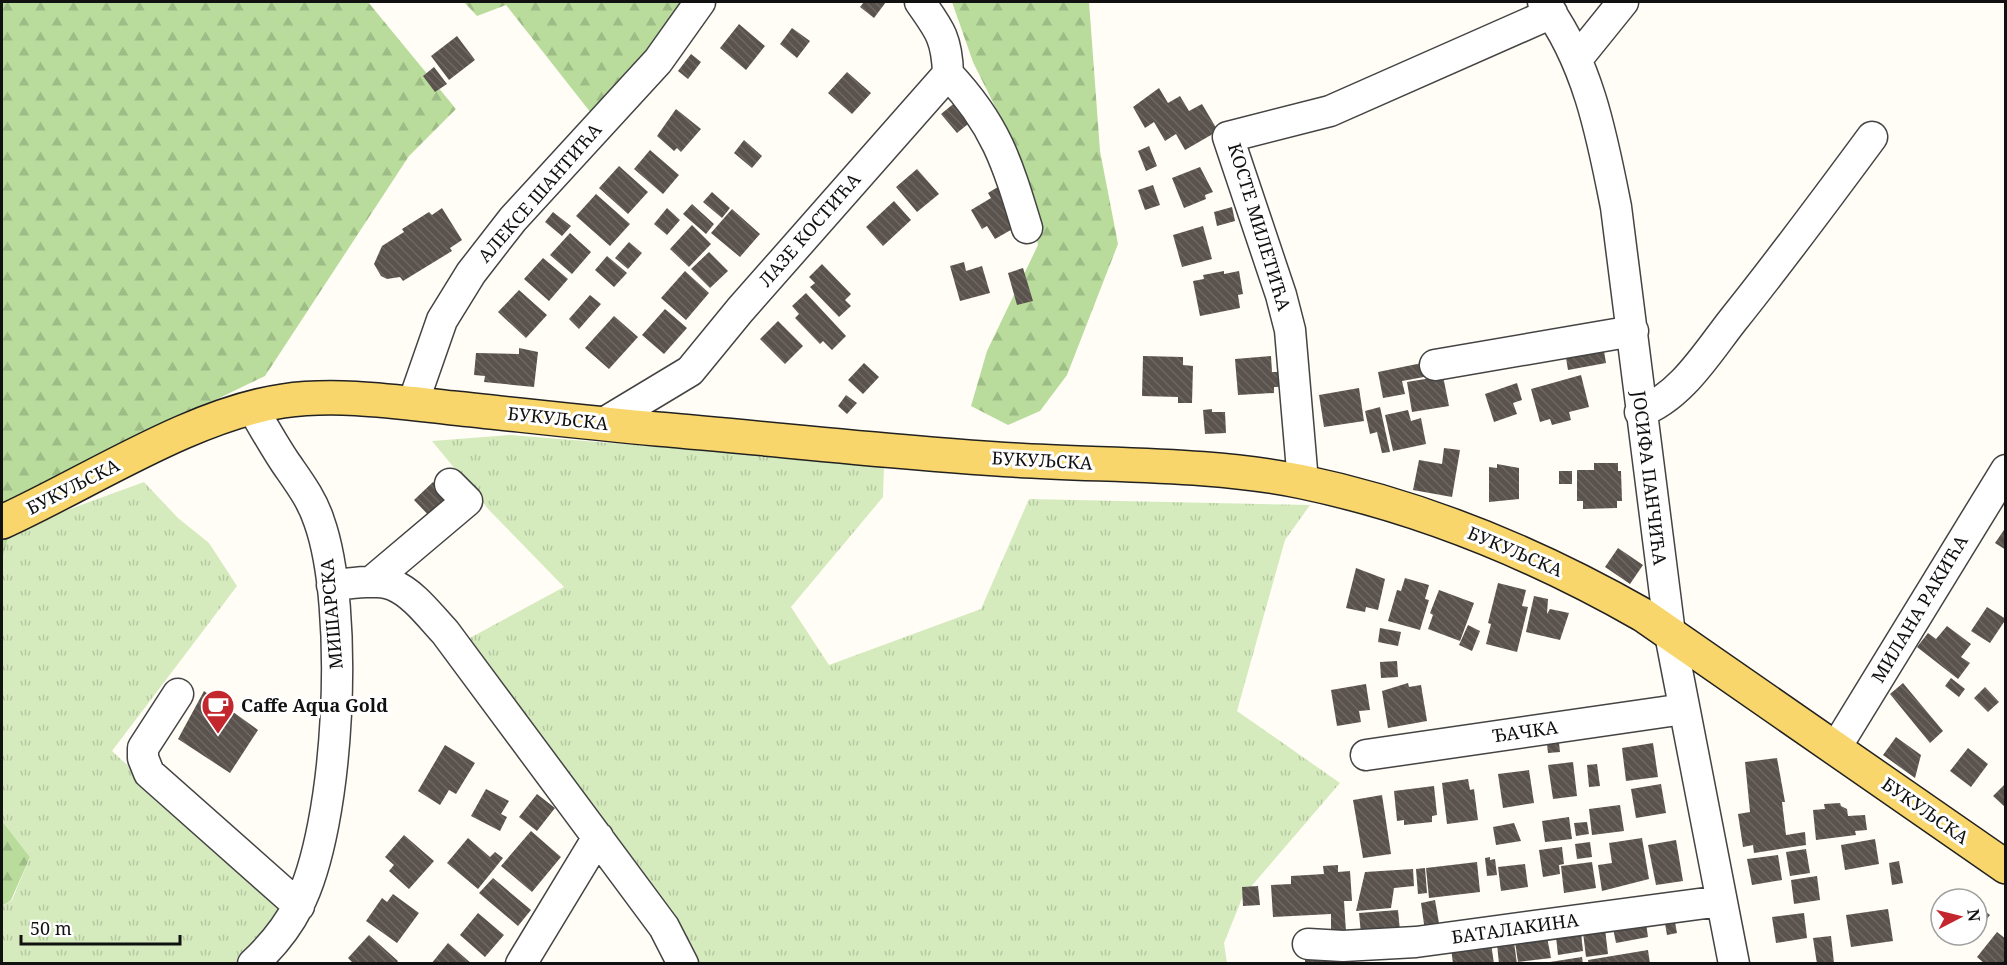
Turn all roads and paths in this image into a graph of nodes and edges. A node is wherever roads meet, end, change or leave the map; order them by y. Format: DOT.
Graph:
graph roads {
  1 [pos="700,2"];
  2 [pos="920,2"];
  3 [pos="1623,2"];
  4 [pos="1547,7"];
  5 [pos="1577,59"];
  6 [pos="948,74"];
  7 [pos="1872,136"];
  8 [pos="1027,228"];
  9 [pos="1633,331"];
  10 [pos="1435,365"];
  11 [pos="413,404"];
  12 [pos="252,408"];
  13 [pos="1640,412"];
  14 [pos="602,424"];
  15 [pos="2006,470"];
  16 [pos="1303,482"];
  17 [pos="450,484"];
  18 [pos="2,522"];
  19 [pos="371,582"];
  20 [pos="332,585"];
  21 [pos="1670,634"];
  22 [pos="178,694"];
  23 [pos="1684,710"];
  24 [pos="1835,749"];
  25 [pos="1366,755"];
  26 [pos="598,837"];
  27 [pos="2006,867"];
  28 [pos="1721,901"];
  29 [pos="298,906"];
  30 [pos="1308,944"];
  31 [pos="254,963"];
  32 [pos="521,963"];
  33 [pos="683,963"];
  34 [pos="1734,963"];
  1 -- 11 [label="street, АЛЕКСЕ ШАНТИЋА"];
  2 -- 6 [label="street"];
  3 -- 5 [label="street"];
  4 -- 5 [label="street, ЈОСИФА ПАНЧИЋА"];
  4 -- 16 [label="street, КОСТЕ МИЛЕТИЋА"];
  5 -- 9 [label="street, ЈОСИФА ПАНЧИЋА"];
  6 -- 8 [label="street"];
  6 -- 14 [label="street, ЛАЗЕ КОСТИЋА"];
  7 -- 13 [label="street"];
  9 -- 10 [label="street"];
  9 -- 13 [label="street, ЈОСИФА ПАНЧИЋА"];
  11 -- 12 [label="main road, БУКУЉСКА"];
  11 -- 14 [label="main road, БУКУЉСКА"];
  12 -- 18 [label="main road, БУКУЉСКА"];
  12 -- 20 [label="street, МИШАРСКА"];
  13 -- 21 [label="street, ЈОСИФА ПАНЧИЋА"];
  14 -- 16 [label="main road, БУКУЉСКА"];
  15 -- 24 [label="street, МИЛАНА РАКИЋА"];
  16 -- 21 [label="main road, БУКУЉСКА"];
  17 -- 19 [label="street"];
  19 -- 20 [label="street"];
  19 -- 26 [label="street"];
  20 -- 29 [label="street, МИШАРСКА"];
  21 -- 23 [label="street, ЈОСИФА ПАНЧИЋА"];
  21 -- 24 [label="main road, БУКУЉСКА"];
  22 -- 29 [label="street"];
  23 -- 25 [label="street, ЂАЧКА"];
  23 -- 28 [label="street, ЈОСИФА ПАНЧИЋА"];
  24 -- 27 [label="main road, БУКУЉСКА"];
  26 -- 32 [label="street"];
  26 -- 33 [label="street"];
  28 -- 30 [label="street, БАТАЛАКИНА"];
  28 -- 34 [label="street, ЈОСИФА ПАНЧИЋА"];
  29 -- 31 [label="street, МИШАРСКА"];
}
